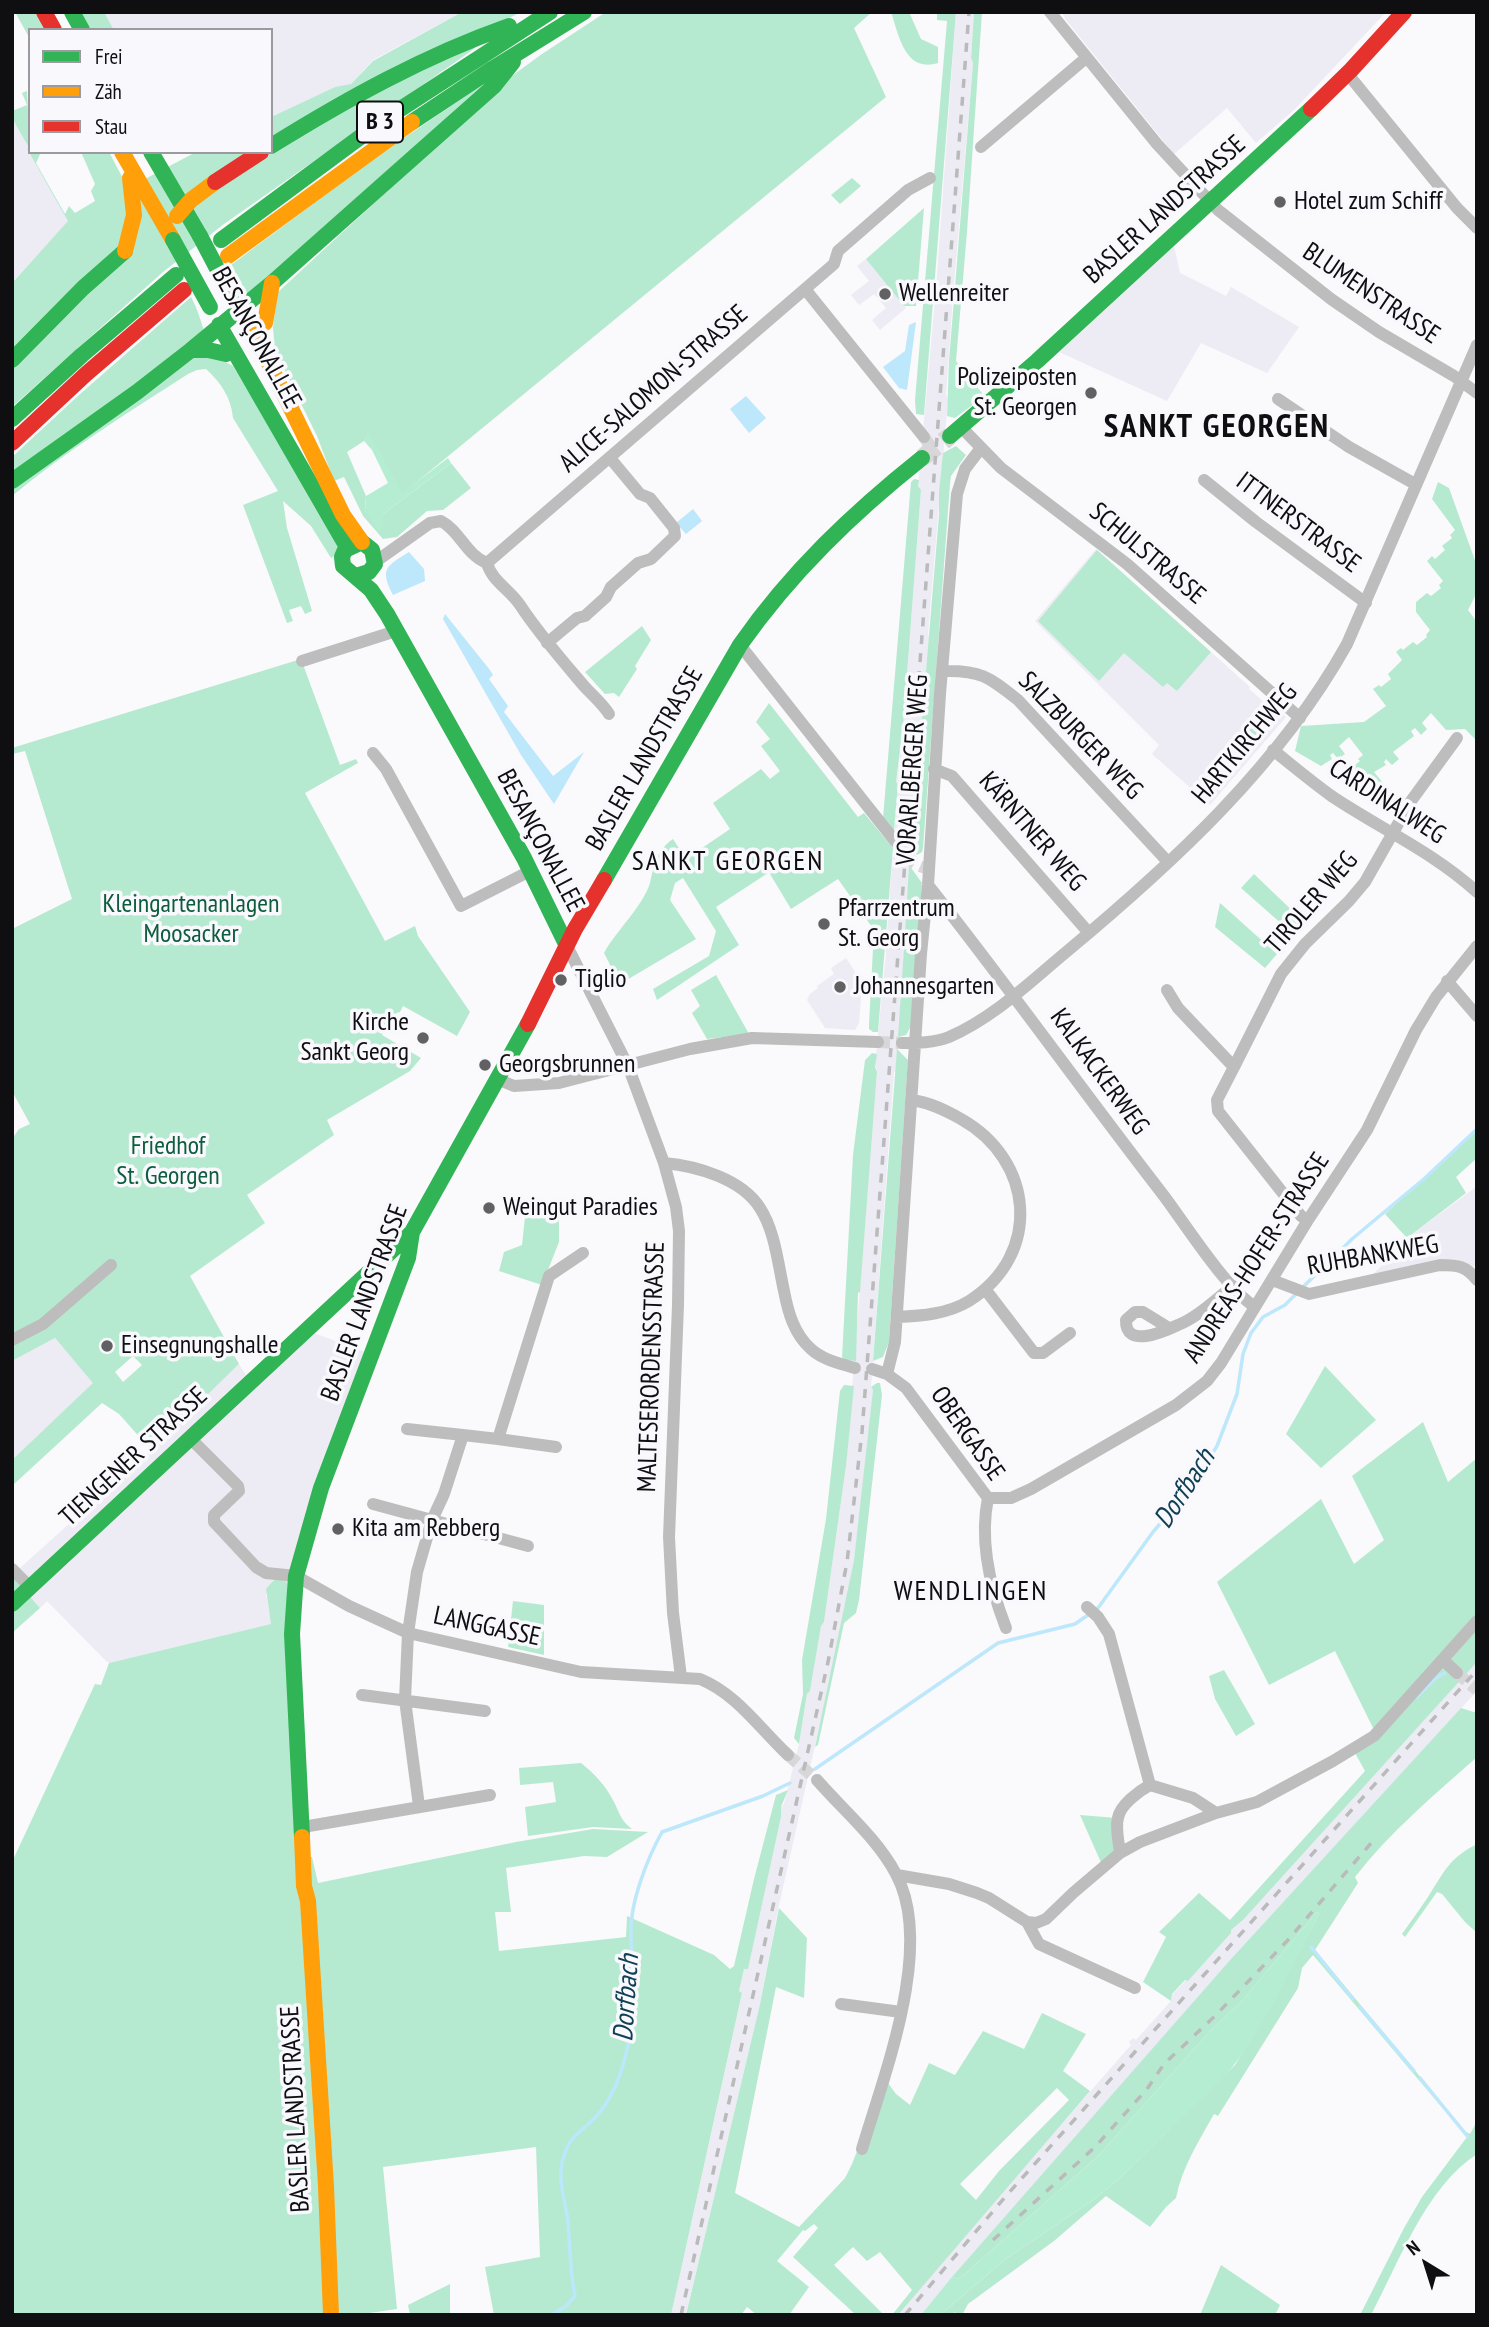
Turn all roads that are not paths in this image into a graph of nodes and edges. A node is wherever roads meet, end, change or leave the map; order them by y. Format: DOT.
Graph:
graph roads {
  1 [pos="44,12"];
  2 [pos="64,12"];
  3 [pos="584,12"];
  4 [pos="1050,12"];
  5 [pos="1404,12"];
  6 [pos="548,14"];
  7 [pos="77,21"];
  8 [pos="53,28"];
  9 [pos="524,48"];
  10 [pos="1086,58"];
  11 [pos="1347,73"];
  12 [pos="273,145"];
  13 [pos="981,147"];
  14 [pos="122,154"];
  15 [pos="123,154"];
  16 [pos="152,154"];
  17 [pos="258,154"];
  18 [pos="165,177"];
  19 [pos="930,178"];
  20 [pos="215,182"];
  21 [pos="1209,202"];
  22 [pos="166,226"];
  23 [pos="1477,228"];
  24 [pos="221,240"];
  25 [pos="125,251"];
  26 [pos="228,256"];
  27 [pos="176,275"];
  28 [pos="272,283"];
  29 [pos="805,289"];
  30 [pos="184,290"];
  31 [pos="240,310"];
  32 [pos="219,325"];
  33 [pos="1477,345"];
  34 [pos="261,348"];
  35 [pos="191,350"];
  36 [pos="12,360"];
  37 [pos="241,363"];
  38 [pos="1460,381"];
  39 [pos="1477,393"];
  40 [pos="1278,399"];
  41 [pos="12,419"];
  42 [pos="956,432"];
  43 [pos="924,437"];
  44 [pos="12,443"];
  45 [pos="981,449"];
  46 [pos="610,458"];
  47 [pos="922,458"];
  48 [pos="1204,480"];
  49 [pos="12,481"];
  50 [pos="1415,484"];
  51 [pos="366,554"];
  52 [pos="486,563"];
  53 [pos="356,576"];
  54 [pos="1366,603"];
  55 [pos="387,614"];
  56 [pos="396,631"];
  57 [pos="547,643"];
  58 [pos="740,645"];
  59 [pos="302,661"];
  60 [pos="943,671"];
  61 [pos="609,714"];
  62 [pos="1300,718"];
  63 [pos="1457,738"];
  64 [pos="1273,750"];
  65 [pos="373,753"];
  66 [pos="934,769"];
  67 [pos="1392,832"];
  68 [pos="895,841"];
  69 [pos="1168,862"];
  70 [pos="530,871"];
  71 [pos="928,885"];
  72 [pos="1477,892"];
  73 [pos="1089,933"];
  74 [pos="566,944"];
  75 [pos="1477,946"];
  76 [pos="1447,981"];
  77 [pos="1167,990"];
  78 [pos="1015,995"];
  79 [pos="1477,1016"];
  80 [pos="878,1042"];
  81 [pos="902,1043"];
  82 [pos="916,1043"];
  83 [pos="628,1066"];
  84 [pos="1234,1067"];
  85 [pos="498,1079"];
  86 [pos="911,1100"];
  87 [pos="664,1163"];
  88 [pos="1308,1220"];
  89 [pos="412,1232"];
  90 [pos="583,1253"];
  91 [pos="111,1265"];
  92 [pos="1272,1280"];
  93 [pos="1477,1280"];
  94 [pos="1233,1286"];
  95 [pos="985,1289"];
  96 [pos="1255,1307"];
  97 [pos="897,1317"];
  98 [pos="1169,1328"];
  99 [pos="1070,1334"];
  100 [pos="12,1340"];
  101 [pos="855,1368"];
  102 [pos="872,1369"];
  103 [pos="887,1374"];
  104 [pos="407,1429"];
  105 [pos="463,1435"];
  106 [pos="190,1438"];
  107 [pos="498,1439"];
  108 [pos="556,1447"];
  109 [pos="988,1497"];
  110 [pos="373,1504"];
  111 [pos="432,1520"];
  112 [pos="528,1546"];
  113 [pos="12,1569"];
  114 [pos="296,1576"];
  115 [pos="30,1587"];
  116 [pos="12,1604"];
  117 [pos="1091,1611"];
  118 [pos="1477,1620"];
  119 [pos="1006,1628"];
  120 [pos="408,1633"];
  121 [pos="1443,1660"];
  122 [pos="1457,1673"];
  123 [pos="681,1677"];
  124 [pos="362,1695"];
  125 [pos="405,1700"];
  126 [pos="485,1710"];
  127 [pos="788,1755"];
  128 [pos="817,1780"];
  129 [pos="1150,1785"];
  130 [pos="491,1796"];
  131 [pos="419,1806"];
  132 [pos="1216,1813"];
  133 [pos="303,1827"];
  134 [pos="1120,1853"];
  135 [pos="897,1875"];
  136 [pos="1027,1922"];
  137 [pos="1135,1989"];
  138 [pos="841,2004"];
  139 [pos="901,2012"];
  140 [pos="862,2150"];
  141 [pos="331,2315"];
  1 -- 8 [label="main road"];
  2 -- 7 [label="street"];
  3 -- 9 [label="main road, B 3"];
  4 -- 10 [label="street, BLUMENSTRASSE"];
  5 -- 11 [label="main road, BASLER LANDSTRASSE"];
  6 -- 12 [label="main road"];
  6 -- 24 [label="main road, B 3"];
  9 -- 26 [label="main road, B 3"];
  9 -- 28 [label="main road, B 3"];
  10 -- 13 [label="street"];
  10 -- 21 [label="street, BLUMENSTRASSE"];
  11 -- 21 [label="main road, BASLER LANDSTRASSE"];
  11 -- 23 [label="street"];
  14 -- 25 [label="main road"];
  15 -- 22 [label="main road, BESANÇONALLEE"];
  16 -- 18 [label="main road, BESANÇONALLEE"];
  17 -- 20 [label="main road"];
  18 -- 20 [label="main road"];
  18 -- 22 [label="main road, BESANÇONALLEE"];
  19 -- 29 [label="street, ALICE-SALOMON-STRASSE"];
  20 -- 22 [label="main road"];
  21 -- 38 [label="street, BLUMENSTRASSE"];
  21 -- 42 [label="main road, BASLER LANDSTRASSE"];
  22 -- 25 [label="main road"];
  22 -- 31 [label="main road, BESANÇONALLEE, bridge"];
  22 -- 32 [label="main road, BESANÇONALLEE, bridge"];
  25 -- 36 [label="main road"];
  27 -- 41 [label="main road"];
  28 -- 31 [label="main road, B 3"];
  28 -- 34 [label="main road"];
  29 -- 43 [label="street"];
  29 -- 46 [label="street, ALICE-SALOMON-STRASSE"];
  30 -- 44 [label="main road"];
  31 -- 32 [label="main road"];
  31 -- 34 [label="main road, BESANÇONALLEE"];
  32 -- 35 [label="main road"];
  32 -- 37 [label="main road, BESANÇONALLEE"];
  33 -- 38 [label="street, HARTKIRCHWEG"];
  34 -- 51 [label="main road, BESANÇONALLEE"];
  35 -- 37 [label="main road"];
  35 -- 49 [label="main road"];
  37 -- 51 [label="main road, BESANÇONALLEE"];
  38 -- 39 [label="street, BLUMENSTRASSE"];
  38 -- 50 [label="street, HARTKIRCHWEG"];
  40 -- 50 [label="street"];
  42 -- 45 [label="street, SCHULSTRASSE"];
  45 -- 60 [label="street, VORARLBERGER WEG"];
  45 -- 62 [label="street, SCHULSTRASSE"];
  46 -- 52 [label="street, ALICE-SALOMON-STRASSE"];
  46 -- 57 [label="street"];
  47 -- 58 [label="main road, BASLER LANDSTRASSE"];
  48 -- 54 [label="street, ITTNERSTRASSE"];
  50 -- 54 [label="street, HARTKIRCHWEG"];
  51 -- 52 [label="street"];
  51 -- 53 [label="main road"];
  51 -- 53 [label="main road, BESANÇONALLEE"];
  51 -- 55 [label="main road, BESANÇONALLEE"];
  52 -- 57 [label="street"];
  53 -- 55 [label="main road, BESANÇONALLEE"];
  54 -- 62 [label="street, HARTKIRCHWEG"];
  55 -- 56 [label="main road, BESANÇONALLEE"];
  56 -- 59 [label="street"];
  56 -- 70 [label="main road, BESANÇONALLEE"];
  57 -- 61 [label="street"];
  58 -- 68 [label="street"];
  58 -- 74 [label="main road, BASLER LANDSTRASSE"];
  60 -- 66 [label="street, VORARLBERGER WEG"];
  60 -- 69 [label="street, SALZBURGER WEG"];
  62 -- 64 [label="street, HARTKIRCHWEG"];
  63 -- 67 [label="street, TIROLER WEG"];
  64 -- 67 [label="street, CARDINALWEG"];
  64 -- 69 [label="street, HARTKIRCHWEG"];
  65 -- 70 [label="street"];
  66 -- 71 [label="street, VORARLBERGER WEG"];
  66 -- 73 [label="street, KÄRNTNER WEG"];
  67 -- 72 [label="street, CARDINALWEG"];
  67 -- 84 [label="street, TIROLER WEG"];
  69 -- 73 [label="street, HARTKIRCHWEG"];
  70 -- 74 [label="main road, BESANÇONALLEE"];
  71 -- 78 [label="street, KALKACKERWEG"];
  71 -- 82 [label="street, VORARLBERGER WEG"];
  73 -- 78 [label="street, HARTKIRCHWEG"];
  74 -- 83 [label="street, MALTESERORDENSSTRASSE"];
  74 -- 85 [label="main road, BASLER LANDSTRASSE"];
  75 -- 76 [label="street, ANDREAS-HOFER-STRASSE"];
  76 -- 79 [label="street"];
  76 -- 88 [label="street, ANDREAS-HOFER-STRASSE"];
  77 -- 84 [label="street"];
  78 -- 82 [label="street, HARTKIRCHWEG"];
  78 -- 94 [label="street, KALKACKERWEG"];
  80 -- 83 [label="street"];
  81 -- 82 [label="street, HARTKIRCHWEG"];
  82 -- 86 [label="street, VORARLBERGER WEG"];
  83 -- 85 [label="street"];
  83 -- 87 [label="street, MALTESERORDENSSTRASSE"];
  84 -- 88 [label="street, TIROLER WEG"];
  85 -- 89 [label="main road, BASLER LANDSTRASSE"];
  86 -- 95 [label="street"];
  86 -- 97 [label="street, VORARLBERGER WEG"];
  87 -- 101 [label="street"];
  87 -- 123 [label="street, MALTESERORDENSSTRASSE"];
  88 -- 92 [label="street, ANDREAS-HOFER-STRASSE"];
  89 -- 106 [label="main road, TIENGENER STRASSE"];
  89 -- 114 [label="main road, BASLER LANDSTRASSE"];
  90 -- 107 [label="street"];
  91 -- 100 [label="street"];
  92 -- 93 [label="street, RUHBANKWEG"];
  92 -- 96 [label="street, ANDREAS-HOFER-STRASSE"];
  94 -- 96 [label="street, KALKACKERWEG"];
  94 -- 98 [label="street"];
  95 -- 97 [label="street"];
  95 -- 99 [label="street"];
  96 -- 109 [label="street, ANDREAS-HOFER-STRASSE"];
  97 -- 103 [label="street, VORARLBERGER WEG"];
  102 -- 103 [label="street, OBERGASSE"];
  103 -- 109 [label="street, OBERGASSE"];
  104 -- 105 [label="street"];
  105 -- 107 [label="street"];
  105 -- 111 [label="street"];
  106 -- 114 [label="street"];
  106 -- 115 [label="main road, TIENGENER STRASSE"];
  107 -- 108 [label="street"];
  109 -- 119 [label="street, OBERGASSE"];
  110 -- 111 [label="street"];
  111 -- 112 [label="street"];
  111 -- 120 [label="street"];
  113 -- 115 [label="street"];
  114 -- 120 [label="street, LANGGASSE"];
  114 -- 133 [label="main road, BASLER LANDSTRASSE"];
  115 -- 116 [label="main road, TIENGENER STRASSE"];
  117 -- 129 [label="street"];
  118 -- 121 [label="street"];
  120 -- 123 [label="street, LANGGASSE"];
  120 -- 125 [label="street"];
  121 -- 122 [label="street"];
  121 -- 132 [label="street"];
  123 -- 127 [label="street"];
  124 -- 125 [label="street"];
  125 -- 126 [label="street"];
  125 -- 131 [label="street"];
  128 -- 135 [label="street"];
  129 -- 132 [label="street"];
  129 -- 134 [label="street"];
  130 -- 131 [label="street"];
  131 -- 133 [label="street"];
  132 -- 134 [label="street"];
  133 -- 141 [label="main road, BASLER LANDSTRASSE"];
  134 -- 136 [label="street"];
  135 -- 136 [label="street"];
  135 -- 139 [label="street"];
  136 -- 137 [label="street"];
  138 -- 139 [label="street"];
  139 -- 140 [label="street"];
}
